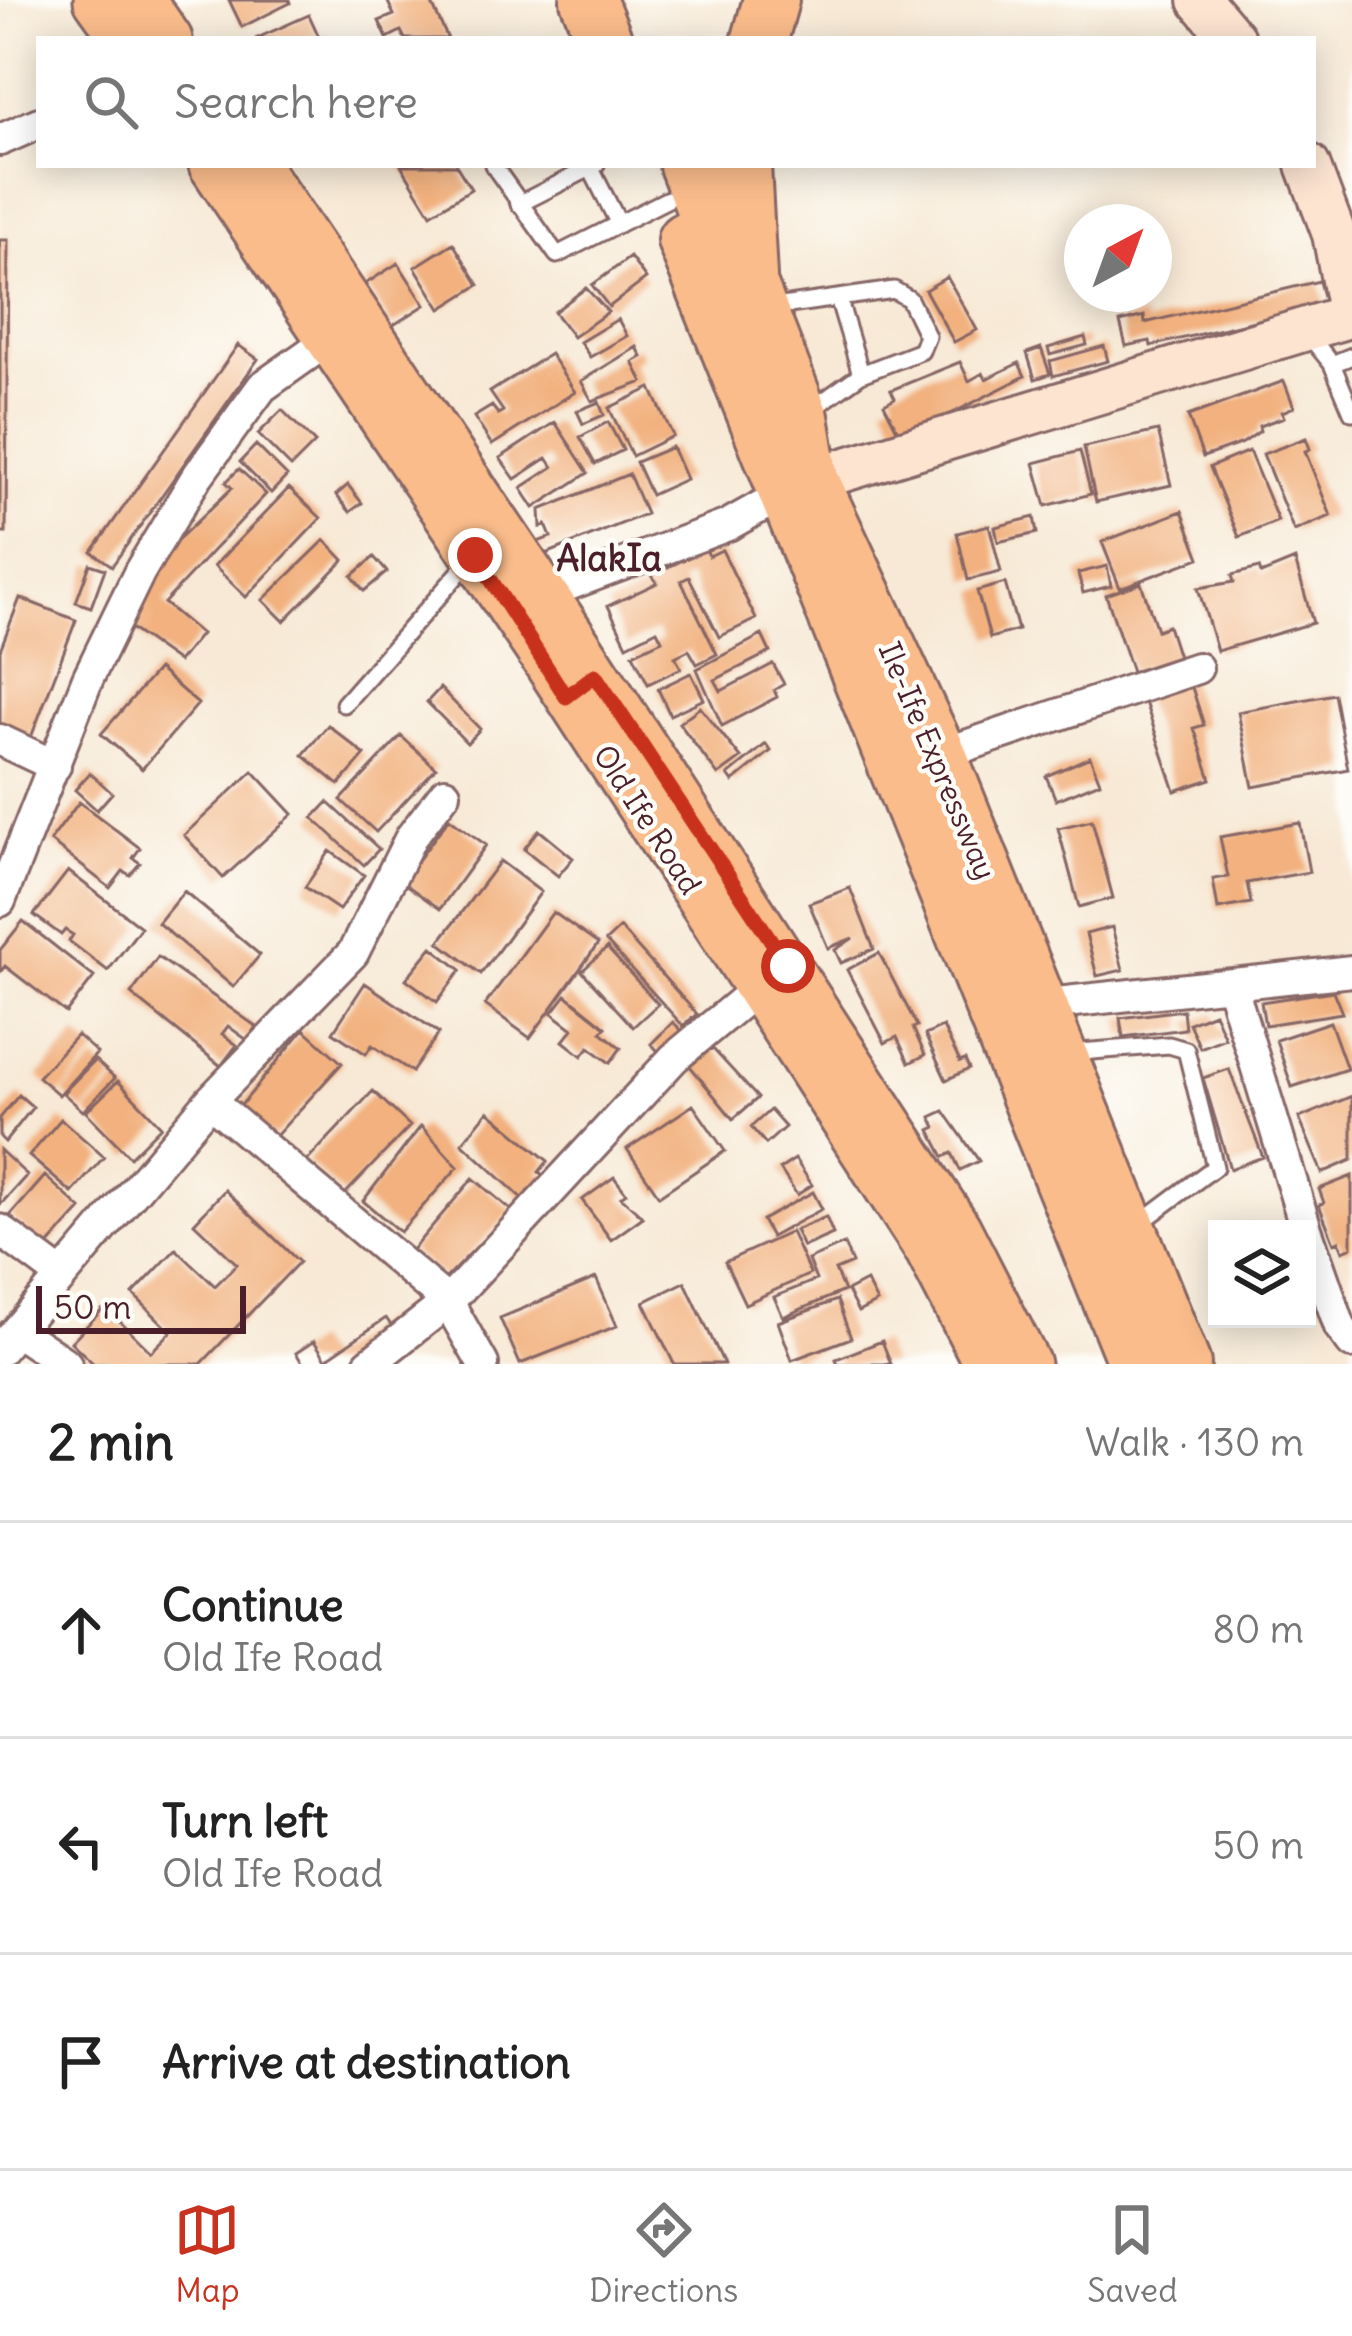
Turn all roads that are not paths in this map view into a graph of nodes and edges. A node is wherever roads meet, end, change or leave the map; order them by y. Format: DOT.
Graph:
graph roads {
  1 [pos="98,0"];
  2 [pos="142,0"];
  3 [pos="588,0"];
  4 [pos="623,0"];
  5 [pos="771,0"];
  6 [pos="1200,0"];
  7 [pos="123,36"];
  8 [pos="167,36"];
  9 [pos="603,36"];
  10 [pos="637,36"];
  11 [pos="761,36"];
  12 [pos="1230,36"];
  13 [pos="36,124"];
  14 [pos="0,140"];
  15 [pos="214,168"];
  16 [pos="258,168"];
  17 [pos="495,168"];
  18 [pos="588,168"];
  19 [pos="593,168"];
  20 [pos="743,168"];
  21 [pos="1309,168"];
  22 [pos="670,176"];
  23 [pos="519,204"];
  24 [pos="619,224"];
  25 [pos="1343,243"];
  26 [pos="755,300"];
  27 [pos="839,301"];
  28 [pos="1352,326"];
  29 [pos="1304,330"];
  30 [pos="331,338"];
  31 [pos="1333,364"];
  32 [pos="861,374"];
  33 [pos="1352,412"];
  34 [pos="801,417"];
  35 [pos="798,486"];
  36 [pos="475,555"];
  37 [pos="544,594"];
  38 [pos="1197,668"];
  39 [pos="580,686"];
  40 [pos="344,704"];
  41 [pos="0,740"];
  42 [pos="939,754"];
  43 [pos="55,766"];
  44 [pos="445,793"];
  45 [pos="0,901"];
  46 [pos="1352,971"];
  47 [pos="1232,987"];
  48 [pos="758,988"];
  49 [pos="1048,1030"];
  50 [pos="210,1102"];
  51 [pos="1303,1220"];
  52 [pos="0,1230"];
  53 [pos="1129,1231"];
  54 [pos="1316,1259"];
  55 [pos="62,1276"];
  56 [pos="448,1302"];
  57 [pos="9,1340"];
  58 [pos="1352,1343"];
  59 [pos="66,1364"];
  60 [pos="369,1364"];
  61 [pos="483,1364"];
  62 [pos="987,1364"];
  63 [pos="1028,1364"];
  64 [pos="1136,1364"];
  65 [pos="1183,1364"];
  1 -- 7 [label="main road"];
  2 -- 8 [label="main road"];
  3 -- 9 [label="highway"];
  4 -- 10 [label="highway"];
  5 -- 11 [label="highway"];
  6 -- 12 [label="street"];
  13 -- 14 [label="street"];
  15 -- 30 [label="main road, Old Ife Road"];
  16 -- 37 [label="main road, Old Ife Road"];
  17 -- 23 [label="lane"];
  18 -- 23 [label="lane"];
  19 -- 24 [label="lane"];
  20 -- 26 [label="highway"];
  21 -- 25 [label="street"];
  22 -- 24 [label="lane"];
  22 -- 26 [label="highway, Ile-Ife Expressway"];
  22 -- 35 [label="highway, Ile-Ife Expressway"];
  23 -- 24 [label="lane"];
  25 -- 28 [label="street"];
  26 -- 27 [label="lane"];
  26 -- 34 [label="highway, Ile-Ife Expressway"];
  27 -- 32 [label="lane"];
  27 -- 32 [label="lane"];
  28 -- 29 [label="street"];
  28 -- 31 [label="lane"];
  29 -- 31 [label="lane"];
  29 -- 35 [label="street"];
  30 -- 36 [label="main road, Old Ife Road"];
  30 -- 43 [label="street"];
  31 -- 33 [label="lane"];
  32 -- 34 [label="lane"];
  34 -- 35 [label="highway, Ile-Ife Expressway"];
  35 -- 37 [label="street"];
  35 -- 42 [label="highway, Ile-Ife Expressway"];
  35 -- 64 [label="highway, Ile-Ife Expressway"];
  36 -- 39 [label="main road, Old Ife Road"];
  36 -- 40 [label="lane"];
  37 -- 39 [label="main road, Old Ife Road"];
  38 -- 42 [label="street"];
  39 -- 48 [label="main road, Old Ife Road"];
  39 -- 63 [label="main road, Old Ife Road"];
  41 -- 43 [label="street"];
  42 -- 49 [label="highway, Ile-Ife Expressway"];
  43 -- 45 [label="street"];
  44 -- 50 [label="street"];
  46 -- 47 [label="street"];
  47 -- 49 [label="street"];
  47 -- 51 [label="street"];
  48 -- 56 [label="street"];
  48 -- 62 [label="main road, Old Ife Road"];
  49 -- 53 [label="highway, Ile-Ife Expressway"];
  49 -- 53 [label="lane"];
  50 -- 55 [label="street"];
  50 -- 56 [label="street"];
  52 -- 55 [label="street"];
  53 -- 65 [label="highway, Ile-Ife Expressway"];
  54 -- 58 [label="street"];
  55 -- 57 [label="street"];
  56 -- 60 [label="street"];
  56 -- 61 [label="street"];
  57 -- 59 [label="street"];
}
